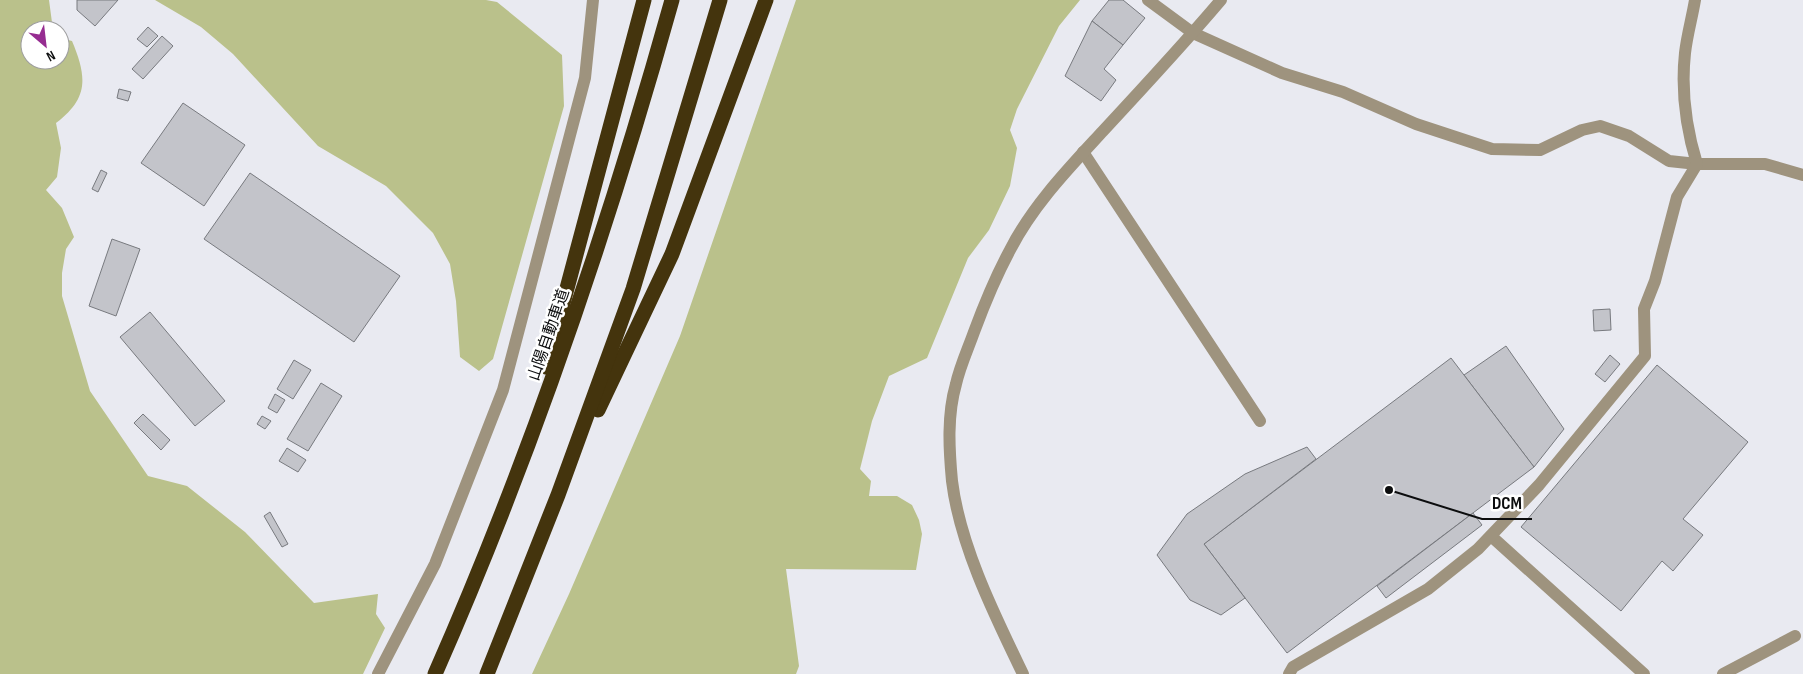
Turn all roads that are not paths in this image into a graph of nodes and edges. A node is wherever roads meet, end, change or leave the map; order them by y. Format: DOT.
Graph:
graph roads {
  1 [pos="593,0"];
  2 [pos="644,0"];
  3 [pos="672,0"];
  4 [pos="720,0"];
  5 [pos="766,0"];
  6 [pos="1148,0"];
  7 [pos="1220,0"];
  8 [pos="1695,0"];
  9 [pos="1193,33"];
  10 [pos="1083,152"];
  11 [pos="1697,164"];
  12 [pos="1803,174"];
  13 [pos="1260,421"];
  14 [pos="516,480"];
  15 [pos="558,495"];
  16 [pos="1491,536"];
  17 [pos="1795,636"];
  18 [pos="378,674"];
  19 [pos="436,674"];
  20 [pos="487,674"];
  21 [pos="1023,674"];
  22 [pos="1289,674"];
  23 [pos="1644,674"];
  24 [pos="1723,674"];
  1 -- 18 [label="street"];
  2 -- 14 [label="highway"];
  3 -- 14 [label="highway, 山陽自動車道"];
  4 -- 15 [label="highway"];
  5 -- 15 [label="highway"];
  6 -- 9 [label="street"];
  7 -- 9 [label="street"];
  8 -- 11 [label="street"];
  9 -- 10 [label="street"];
  9 -- 11 [label="street"];
  10 -- 13 [label="street"];
  10 -- 21 [label="street"];
  11 -- 12 [label="street"];
  11 -- 16 [label="street"];
  14 -- 19 [label="highway, 山陽自動車道"];
  15 -- 20 [label="highway"];
  16 -- 22 [label="street"];
  16 -- 23 [label="street"];
  17 -- 24 [label="street"];
}
